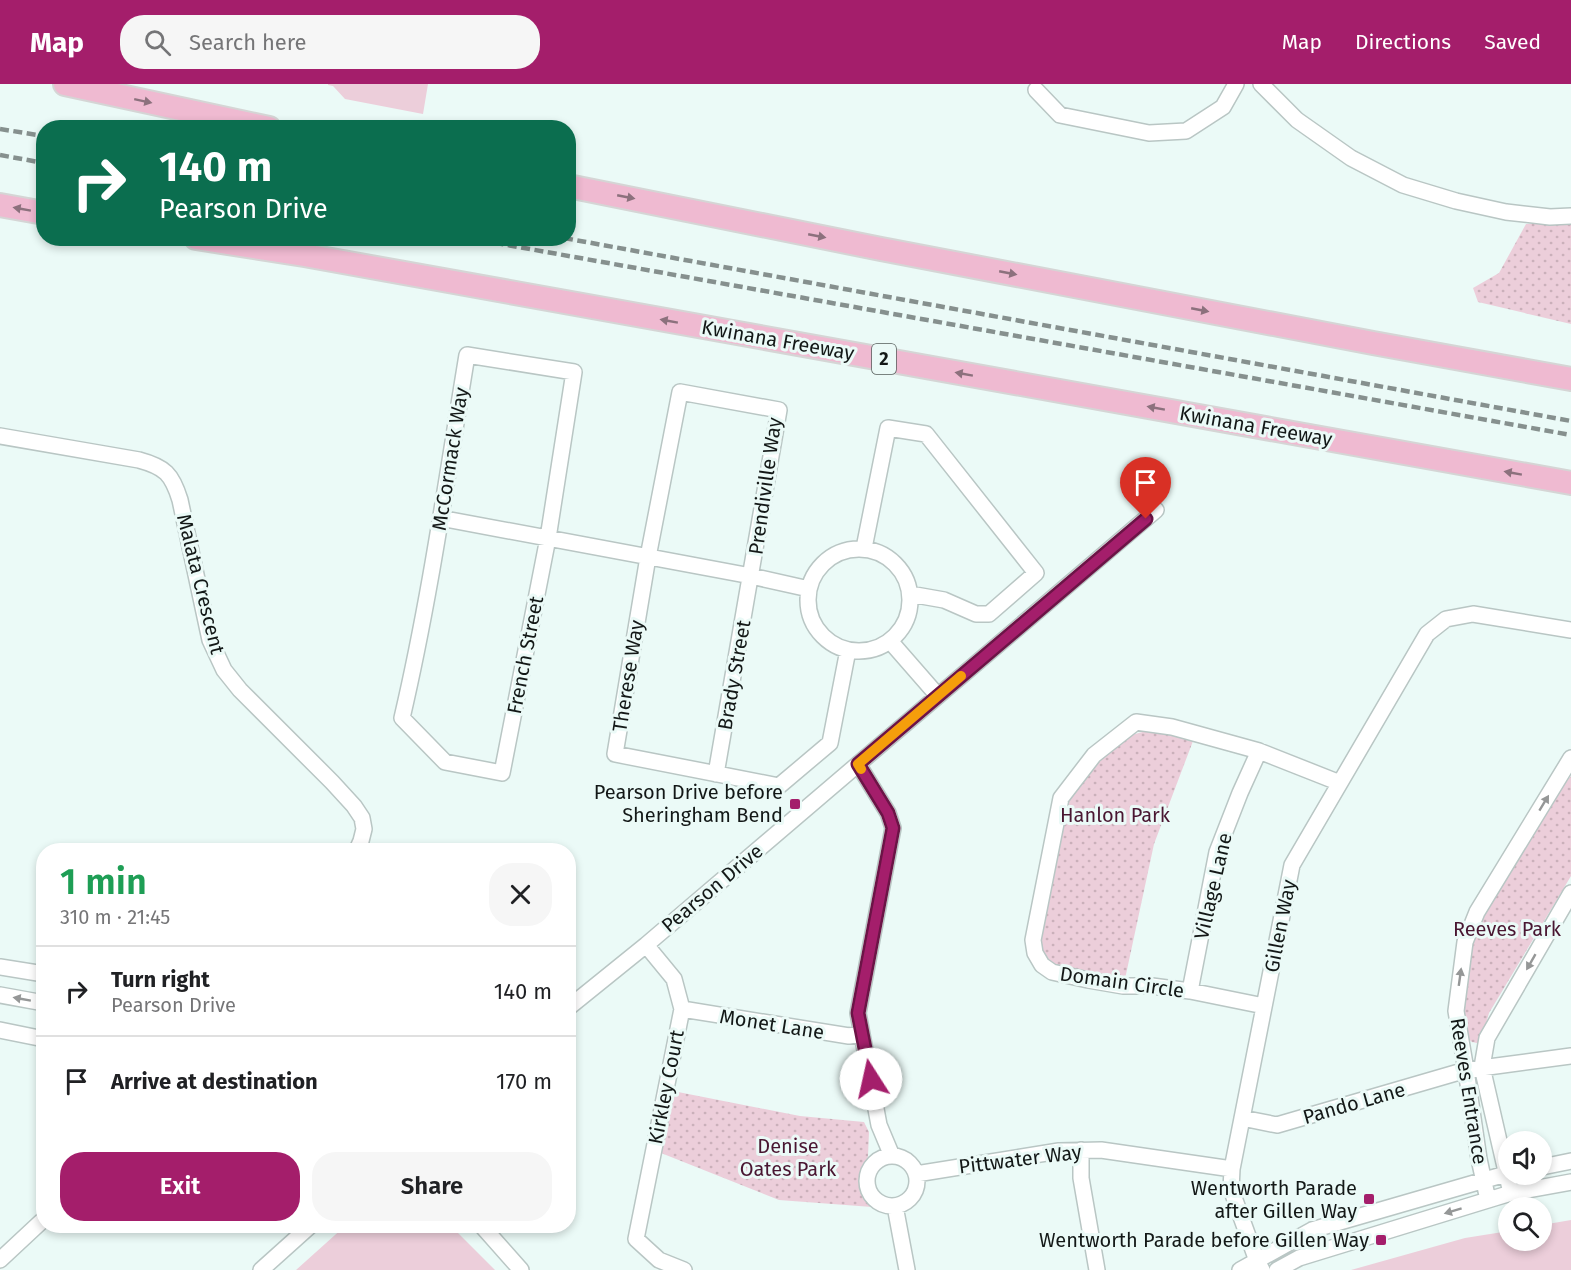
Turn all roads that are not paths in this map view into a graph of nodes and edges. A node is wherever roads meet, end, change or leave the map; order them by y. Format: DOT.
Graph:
graph roads {
  1 [pos="65,84"];
  2 [pos="1236,84"];
  3 [pos="1261,84"];
  4 [pos="1036,90"];
  5 [pos="232,120"];
  6 [pos="576,188"];
  7 [pos="0,205"];
  8 [pos="36,212"];
  9 [pos="1571,216"];
  10 [pos="247,246"];
  11 [pos="1571,379"];
  12 [pos="0,436"];
  13 [pos="1571,483"];
  14 [pos="1156,510"];
  15 [pos="440,518"];
  16 [pos="548,538"];
  17 [pos="864,548"];
  18 [pos="648,557"];
  19 [pos="751,576"];
  20 [pos="809,589"];
  21 [pos="910,594"];
  22 [pos="1571,630"];
  23 [pos="890,641"];
  24 [pos="848,650"];
  25 [pos="938,696"];
  26 [pos="1259,751"];
  27 [pos="1571,758"];
  28 [pos="858,764"];
  29 [pos="502,773"];
  30 [pos="716,774"];
  31 [pos="1340,783"];
  32 [pos="360,843"];
  33 [pos="1571,893"];
  34 [pos="646,945"];
  35 [pos="0,967"];
  36 [pos="36,973"];
  37 [pos="1190,991"];
  38 [pos="0,995"];
  39 [pos="36,1002"];
  40 [pos="576,1002"];
  41 [pos="1264,1006"];
  42 [pos="682,1009"];
  43 [pos="0,1030"];
  44 [pos="862,1034"];
  45 [pos="36,1037"];
  46 [pos="1571,1056"];
  47 [pos="1482,1066"];
  48 [pos="1466,1070"];
  49 [pos="1242,1119"];
  50 [pos="1498,1132"];
  51 [pos="1081,1150"];
  52 [pos="892,1156"];
  53 [pos="1571,1161"];
  54 [pos="1552,1165"];
  55 [pos="1232,1168"];
  56 [pos="916,1174"];
  57 [pos="1498,1176"];
  58 [pos="1483,1180"];
  59 [pos="1571,1182"];
  60 [pos="1510,1185"];
  61 [pos="1511,1193"];
  62 [pos="1488,1200"];
  63 [pos="895,1206"];
  64 [pos="36,1226"];
  65 [pos="302,1233"];
  66 [pos="488,1233"];
  67 [pos="0,1260"];
  68 [pos="1260,1265"];
  69 [pos="261,1270"];
  70 [pos="521,1270"];
  71 [pos="684,1270"];
  72 [pos="907,1270"];
  73 [pos="1097,1270"];
  74 [pos="1240,1270"];
  75 [pos="1277,1270"];
  1 -- 5 [label="highway, one-way"];
  2 -- 4 [label="street"];
  3 -- 9 [label="street"];
  6 -- 11 [label="highway, one-way"];
  8 -- 7 [label="highway, one-way"];
  13 -- 10 [label="highway, Kwinana Freeway / 2, one-way"];
  12 -- 32 [label="street, Malata Crescent"];
  14 -- 25 [label="street, Pearson Drive"];
  15 -- 16 [label="street"];
  15 -- 16 [label="street, McCormack Way"];
  15 -- 29 [label="street, McCormack Way"];
  16 -- 18 [label="street"];
  16 -- 29 [label="street, French Street"];
  17 -- 20 [label="street"];
  17 -- 21 [label="street"];
  17 -- 21 [label="street"];
  18 -- 19 [label="street"];
  18 -- 19 [label="street, Prendiville Way"];
  18 -- 30 [label="street, Therese Way"];
  19 -- 20 [label="street"];
  19 -- 30 [label="street, Brady Street"];
  20 -- 24 [label="street"];
  21 -- 23 [label="street"];
  22 -- 31 [label="street, Gillen Way"];
  23 -- 24 [label="street"];
  23 -- 25 [label="street"];
  24 -- 30 [label="street, Therese Way"];
  25 -- 28 [label="street, Pearson Drive"];
  26 -- 31 [label="street, Domain Circle"];
  26 -- 37 [label="street, Village Lane"];
  26 -- 37 [label="street, Domain Circle"];
  48 -- 27 [label="street, Reeves Entrance, one-way"];
  28 -- 34 [label="street, Pearson Drive"];
  28 -- 44 [label="street"];
  31 -- 41 [label="street, Gillen Way"];
  33 -- 47 [label="street, Reeves Entrance, one-way"];
  34 -- 40 [label="street, Pearson Drive"];
  34 -- 42 [label="street, Kirkley Court"];
  35 -- 36 [label="street"];
  37 -- 41 [label="street, Domain Circle"];
  39 -- 38 [label="street, one-way"];
  41 -- 49 [label="street, Gillen Way"];
  42 -- 44 [label="street, Monet Lane"];
  42 -- 71 [label="street, Kirkley Court"];
  43 -- 45 [label="street"];
  44 -- 52 [label="street"];
  46 -- 47 [label="street, Pando Lane"];
  47 -- 48 [label="street, Pando Lane"];
  47 -- 50 [label="street, Reeves Entrance"];
  48 -- 49 [label="street, Pando Lane"];
  48 -- 58 [label="street, Reeves Entrance"];
  49 -- 55 [label="street, Gillen Way"];
  51 -- 55 [label="street, Pittwater Way"];
  51 -- 56 [label="street, Pittwater Way"];
  51 -- 73 [label="street"];
  52 -- 56 [label="street"];
  52 -- 63 [label="street"];
  53 -- 54 [label="street"];
  55 -- 68 [label="street, Gillen Way"];
  56 -- 63 [label="street"];
  57 -- 58 [label="street"];
  58 -- 62 [label="street, Reeves Entrance"];
  58 -- 68 [label="street"];
  59 -- 61 [label="street"];
  60 -- 61 [label="street, Reeves Entrance"];
  61 -- 62 [label="street"];
  62 -- 75 [label="street, one-way"];
  63 -- 72 [label="street"];
  64 -- 67 [label="street"];
  65 -- 69 [label="street"];
  66 -- 70 [label="street"];
  68 -- 74 [label="street"];
}
